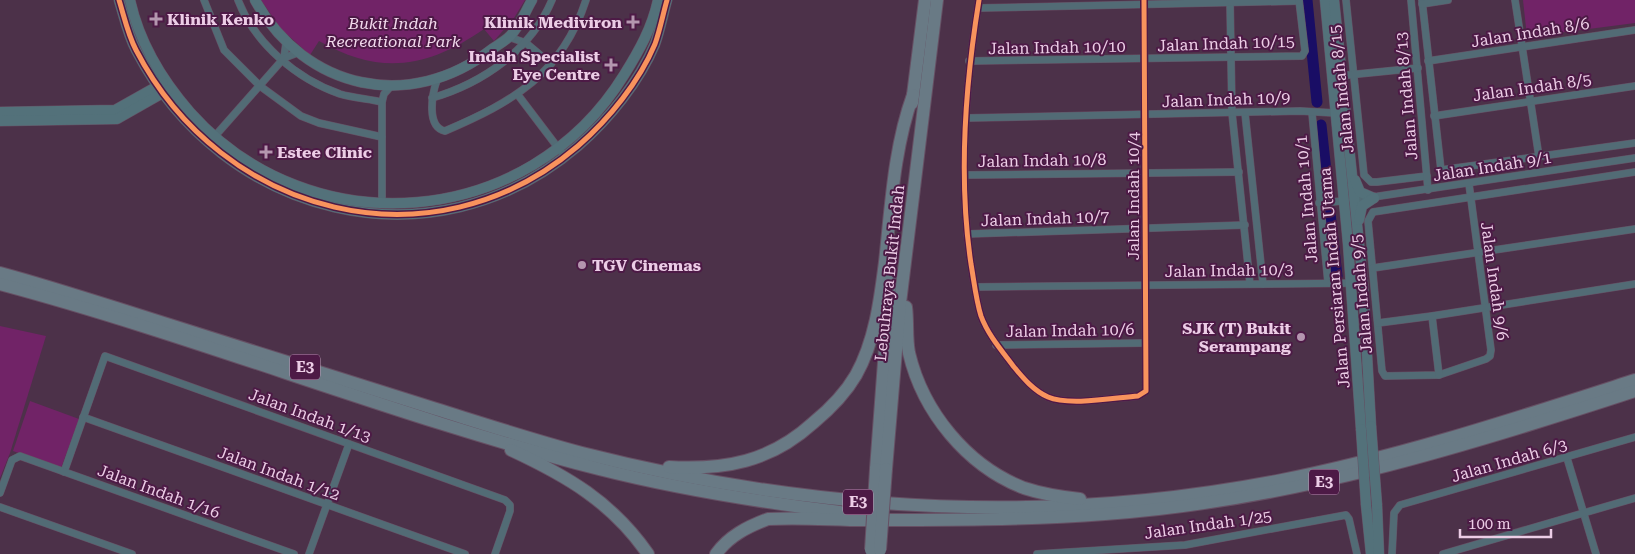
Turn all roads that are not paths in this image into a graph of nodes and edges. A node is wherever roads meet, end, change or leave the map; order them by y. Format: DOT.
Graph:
graph roads {
  1 [pos="119,0"];
  2 [pos="130,0"];
  3 [pos="204,0"];
  4 [pos="238,0"];
  5 [pos="255,0"];
  6 [pos="532,0"];
  7 [pos="552,0"];
  8 [pos="586,0"];
  9 [pos="658,0"];
  10 [pos="667,0"];
  11 [pos="925,0"];
  12 [pos="937,0"];
  13 [pos="1299,0"];
  14 [pos="1325,0"];
  15 [pos="1334,0"];
  16 [pos="1346,0"];
  17 [pos="1411,0"];
  18 [pos="1448,0"];
  19 [pos="1515,0"];
  20 [pos="1230,1"];
  21 [pos="1144,2"];
  22 [pos="1422,2"];
  23 [pos="978,4"];
  24 [pos="517,28"];
  25 [pos="1635,30"];
  26 [pos="509,37"];
  27 [pos="523,41"];
  28 [pos="286,43"];
  29 [pos="1522,47"];
  30 [pos="297,53"];
  31 [pos="1232,57"];
  32 [pos="1145,59"];
  33 [pos="283,60"];
  34 [pos="970,61"];
  35 [pos="1428,61"];
  36 [pos="551,64"];
  37 [pos="1418,68"];
  38 [pos="1354,75"];
  39 [pos="1337,76"];
  40 [pos="437,80"];
  41 [pos="424,83"];
  42 [pos="373,84"];
  43 [pos="260,86"];
  44 [pos="391,86"];
  45 [pos="1635,86"];
  46 [pos="165,87"];
  47 [pos="432,95"];
  48 [pos="518,95"];
  49 [pos="913,95"];
  50 [pos="1530,101"];
  51 [pos="382,102"];
  52 [pos="0,112"];
  53 [pos="1232,113"];
  54 [pos="1245,113"];
  55 [pos="1312,113"];
  56 [pos="1335,113"];
  57 [pos="1146,115"];
  58 [pos="1434,116"];
  59 [pos="966,118"];
  60 [pos="0,121"];
  61 [pos="215,136"];
  62 [pos="382,136"];
  63 [pos="1635,143"];
  64 [pos="558,148"];
  65 [pos="565,157"];
  66 [pos="1538,157"];
  67 [pos="1344,158"];
  68 [pos="1635,158"];
  69 [pos="1145,172"];
  70 [pos="1239,172"];
  71 [pos="1635,172"];
  72 [pos="965,175"];
  73 [pos="1427,176"];
  74 [pos="1468,184"];
  75 [pos="1428,190"];
  76 [pos="1470,197"];
  77 [pos="1374,198"];
  78 [pos="1348,200"];
  79 [pos="382,203"];
  80 [pos="1319,203"];
  81 [pos="1255,204"];
  82 [pos="1242,205"];
  83 [pos="1370,216"];
  84 [pos="1245,226"];
  85 [pos="1144,228"];
  86 [pos="1635,229"];
  87 [pos="967,234"];
  88 [pos="1353,243"];
  89 [pos="1478,253"];
  90 [pos="1373,268"];
  91 [pos="0,273"];
  92 [pos="1328,283"];
  93 [pos="1351,283"];
  94 [pos="1363,283"];
  95 [pos="0,284"];
  96 [pos="1250,284"];
  97 [pos="1262,284"];
  98 [pos="1635,284"];
  99 [pos="1146,285"];
  100 [pos="903,287"];
  101 [pos="974,287"];
  102 [pos="1485,307"];
  103 [pos="1432,316"];
  104 [pos="1378,322"];
  105 [pos="1145,343"];
  106 [pos="996,345"];
  107 [pos="1382,371"];
  108 [pos="1439,375"];
  109 [pos="1635,380"];
  110 [pos="1635,391"];
  111 [pos="83,417"];
  112 [pos="463,430"];
  113 [pos="1635,437"];
  114 [pos="349,444"];
  115 [pos="1567,458"];
  116 [pos="610,460"];
  117 [pos="881,469"];
  118 [pos="64,472"];
  119 [pos="0,493"];
  120 [pos="1635,498"];
  121 [pos="1110,502"];
  122 [pos="327,504"];
  123 [pos="1372,505"];
  124 [pos="0,507"];
  125 [pos="1584,513"];
  126 [pos="900,519"];
  127 [pos="1186,545"];
  128 [pos="875,552"];
  129 [pos="132,554"];
  130 [pos="294,554"];
  131 [pos="309,554"];
  132 [pos="465,554"];
  133 [pos="495,554"];
  134 [pos="648,554"];
  135 [pos="716,554"];
  136 [pos="1037,554"];
  137 [pos="1186,554"];
  138 [pos="1357,554"];
  139 [pos="1370,554"];
  140 [pos="1379,554"];
  141 [pos="1392,554"];
  142 [pos="1443,554"];
  143 [pos="1596,554"];
  1 -- 46 [label="street"];
  2 -- 46 [label="street"];
  3 -- 43 [label="street"];
  4 -- 33 [label="street"];
  5 -- 28 [label="street"];
  6 -- 24 [label="street"];
  7 -- 27 [label="street"];
  8 -- 36 [label="street"];
  9 -- 64 [label="street"];
  10 -- 65 [label="street"];
  11 -- 49 [label="highway, Lebuhraya Bukit Indah"];
  12 -- 100 [label="highway, Lebuhraya Bukit Indah"];
  13 -- 20 [label="street"];
  13 -- 31 [label="street, Jalan Indah 10/15"];
  14 -- 39 [label="street, Jalan Persiaran Indah Utama"];
  15 -- 39 [label="street, Jalan Persiaran Indah Utama"];
  16 -- 38 [label="street, Jalan Indah 8/15"];
  17 -- 37 [label="street, Jalan Indah 8/13"];
  18 -- 22 [label="street"];
  19 -- 29 [label="street"];
  20 -- 21 [label="street"];
  20 -- 31 [label="street"];
  21 -- 23 [label="street"];
  21 -- 32 [label="street, Jalan Indah 10/4"];
  22 -- 35 [label="street"];
  23 -- 34 [label="street"];
  24 -- 26 [label="street"];
  24 -- 27 [label="street"];
  25 -- 29 [label="street, Jalan Indah 8/6"];
  26 -- 27 [label="street"];
  26 -- 40 [label="street"];
  27 -- 36 [label="street"];
  27 -- 47 [label="street"];
  28 -- 30 [label="street"];
  28 -- 33 [label="street"];
  29 -- 35 [label="street, Jalan Indah 8/6"];
  29 -- 50 [label="street"];
  30 -- 33 [label="street"];
  30 -- 42 [label="street"];
  31 -- 32 [label="street, Jalan Indah 10/15"];
  31 -- 53 [label="street"];
  32 -- 34 [label="street, Jalan Indah 10/10"];
  32 -- 57 [label="street, Jalan Indah 10/4"];
  33 -- 43 [label="street"];
  33 -- 51 [label="street"];
  34 -- 59 [label="street"];
  35 -- 58 [label="street"];
  36 -- 48 [label="street"];
  37 -- 38 [label="street"];
  37 -- 73 [label="street, Jalan Indah 8/13"];
  38 -- 39 [label="street"];
  38 -- 73 [label="street, Jalan Indah 8/15"];
  39 -- 56 [label="street, Jalan Persiaran Indah Utama"];
  39 -- 67 [label="street, Jalan Persiaran Indah Utama"];
  40 -- 41 [label="street"];
  40 -- 47 [label="street"];
  41 -- 44 [label="street"];
  41 -- 47 [label="street"];
  42 -- 44 [label="street"];
  42 -- 51 [label="street"];
  43 -- 61 [label="street"];
  43 -- 62 [label="street"];
  44 -- 51 [label="street"];
  45 -- 50 [label="street, Jalan Indah 8/5"];
  46 -- 52 [label="street"];
  46 -- 60 [label="street"];
  46 -- 61 [label="street"];
  46 -- 65 [label="street"];
  47 -- 48 [label="street"];
  48 -- 64 [label="street"];
  49 -- 116 [label="highway"];
  49 -- 117 [label="highway, Lebuhraya Bukit Indah"];
  50 -- 58 [label="street, Jalan Indah 8/5"];
  50 -- 66 [label="street"];
  51 -- 62 [label="street"];
  53 -- 54 [label="street, Jalan Indah 10/9"];
  53 -- 57 [label="street, Jalan Indah 10/9"];
  53 -- 70 [label="street"];
  54 -- 55 [label="street, Jalan Indah 10/9"];
  54 -- 81 [label="street"];
  55 -- 56 [label="street, Jalan Indah 10/9"];
  55 -- 80 [label="street, Jalan Indah 10/1"];
  56 -- 67 [label="street, Jalan Persiaran Indah Utama"];
  57 -- 59 [label="street, Jalan Indah 10/9"];
  57 -- 69 [label="street, Jalan Indah 10/4"];
  58 -- 66 [label="street"];
  59 -- 72 [label="street"];
  61 -- 79 [label="street"];
  62 -- 79 [label="street"];
  63 -- 66 [label="street"];
  64 -- 65 [label="street"];
  64 -- 79 [label="street"];
  67 -- 77 [label="street"];
  67 -- 78 [label="street, Jalan Persiaran Indah Utama"];
  68 -- 74 [label="street, Jalan Indah 9/1"];
  69 -- 70 [label="street, Jalan Indah 10/8"];
  69 -- 72 [label="street, Jalan Indah 10/8"];
  69 -- 85 [label="street, Jalan Indah 10/4"];
  70 -- 82 [label="street"];
  71 -- 76 [label="street, Jalan Indah 9/1"];
  72 -- 87 [label="street"];
  73 -- 75 [label="street, Jalan Indah 8/13"];
  74 -- 75 [label="street, Jalan Indah 9/1"];
  74 -- 76 [label="street, Jalan Indah 9/6"];
  75 -- 77 [label="street, Jalan Indah 9/1"];
  76 -- 83 [label="street, Jalan Indah 9/1"];
  76 -- 89 [label="street, Jalan Indah 9/6"];
  77 -- 78 [label="street, Jalan Indah 9/1"];
  77 -- 88 [label="street"];
  78 -- 80 [label="street, Jalan Indah 9/1"];
  78 -- 88 [label="street, Jalan Persiaran Indah Utama"];
  80 -- 92 [label="street, Jalan Indah 10/1"];
  81 -- 82 [label="street"];
  81 -- 97 [label="street"];
  82 -- 84 [label="street"];
  83 -- 90 [label="street, Jalan Indah 9/5"];
  84 -- 85 [label="street, Jalan Indah 10/7"];
  84 -- 96 [label="street"];
  85 -- 87 [label="street, Jalan Indah 10/7"];
  85 -- 99 [label="street, Jalan Indah 10/4"];
  86 -- 89 [label="street"];
  87 -- 101 [label="street"];
  88 -- 93 [label="street, Jalan Persiaran Indah Utama"];
  88 -- 94 [label="street, Jalan Persiaran Indah Utama"];
  89 -- 90 [label="street"];
  89 -- 102 [label="street, Jalan Indah 9/6"];
  90 -- 104 [label="street, Jalan Indah 9/5"];
  91 -- 116 [label="highway, E3"];
  92 -- 93 [label="street, Jalan Indah 10/3"];
  92 -- 97 [label="street, Jalan Indah 10/3"];
  93 -- 94 [label="street, Jalan Indah 10/3"];
  93 -- 123 [label="street, Jalan Persiaran Indah Utama, bridge"];
  94 -- 123 [label="street, Jalan Persiaran Indah Utama, bridge"];
  95 -- 112 [label="highway, E3"];
  96 -- 97 [label="street, Jalan Indah 10/3"];
  96 -- 99 [label="street, Jalan Indah 10/3"];
  98 -- 102 [label="street"];
  99 -- 101 [label="street, Jalan Indah 10/3"];
  99 -- 105 [label="street, Jalan Indah 10/4"];
  100 -- 117 [label="highway, Lebuhraya Bukit Indah"];
  100 -- 121 [label="highway"];
  101 -- 106 [label="street"];
  102 -- 103 [label="street"];
  102 -- 108 [label="street, Jalan Indah 9/6"];
  103 -- 104 [label="street"];
  103 -- 108 [label="street"];
  104 -- 107 [label="street, Jalan Indah 9/5"];
  105 -- 106 [label="street, Jalan Indah 10/6"];
  105 -- 106 [label="street, Jalan Indah 10/4"];
  107 -- 108 [label="street, Jalan Indah 9/6"];
  109 -- 121 [label="highway, E3"];
  110 -- 126 [label="highway, E3"];
  111 -- 114 [label="street, Jalan Indah 1/13"];
  111 -- 118 [label="street"];
  111 -- 122 [label="street, Jalan Indah 1/12"];
  112 -- 126 [label="highway, E3"];
  112 -- 134 [label="highway"];
  113 -- 115 [label="street, Jalan Indah 6/3"];
  114 -- 122 [label="street"];
  114 -- 133 [label="street, Jalan Indah 1/13"];
  115 -- 125 [label="street"];
  115 -- 141 [label="street, Jalan Indah 6/3"];
  116 -- 121 [label="highway, E3"];
  117 -- 128 [label="highway, Lebuhraya Bukit Indah, bridge"];
  118 -- 119 [label="street, Jalan Indah 1/16"];
  118 -- 130 [label="street, Jalan Indah 1/16"];
  120 -- 125 [label="street"];
  122 -- 131 [label="street"];
  122 -- 132 [label="street, Jalan Indah 1/12"];
  123 -- 139 [label="street, Jalan Persiaran Indah Utama"];
  123 -- 140 [label="street, Jalan Persiaran Indah Utama"];
  124 -- 129 [label="street"];
  125 -- 142 [label="street"];
  125 -- 143 [label="street"];
  126 -- 135 [label="highway"];
  127 -- 136 [label="street, Jalan Indah 1/25"];
  127 -- 137 [label="street"];
  127 -- 138 [label="street, Jalan Indah 1/25"];
}
